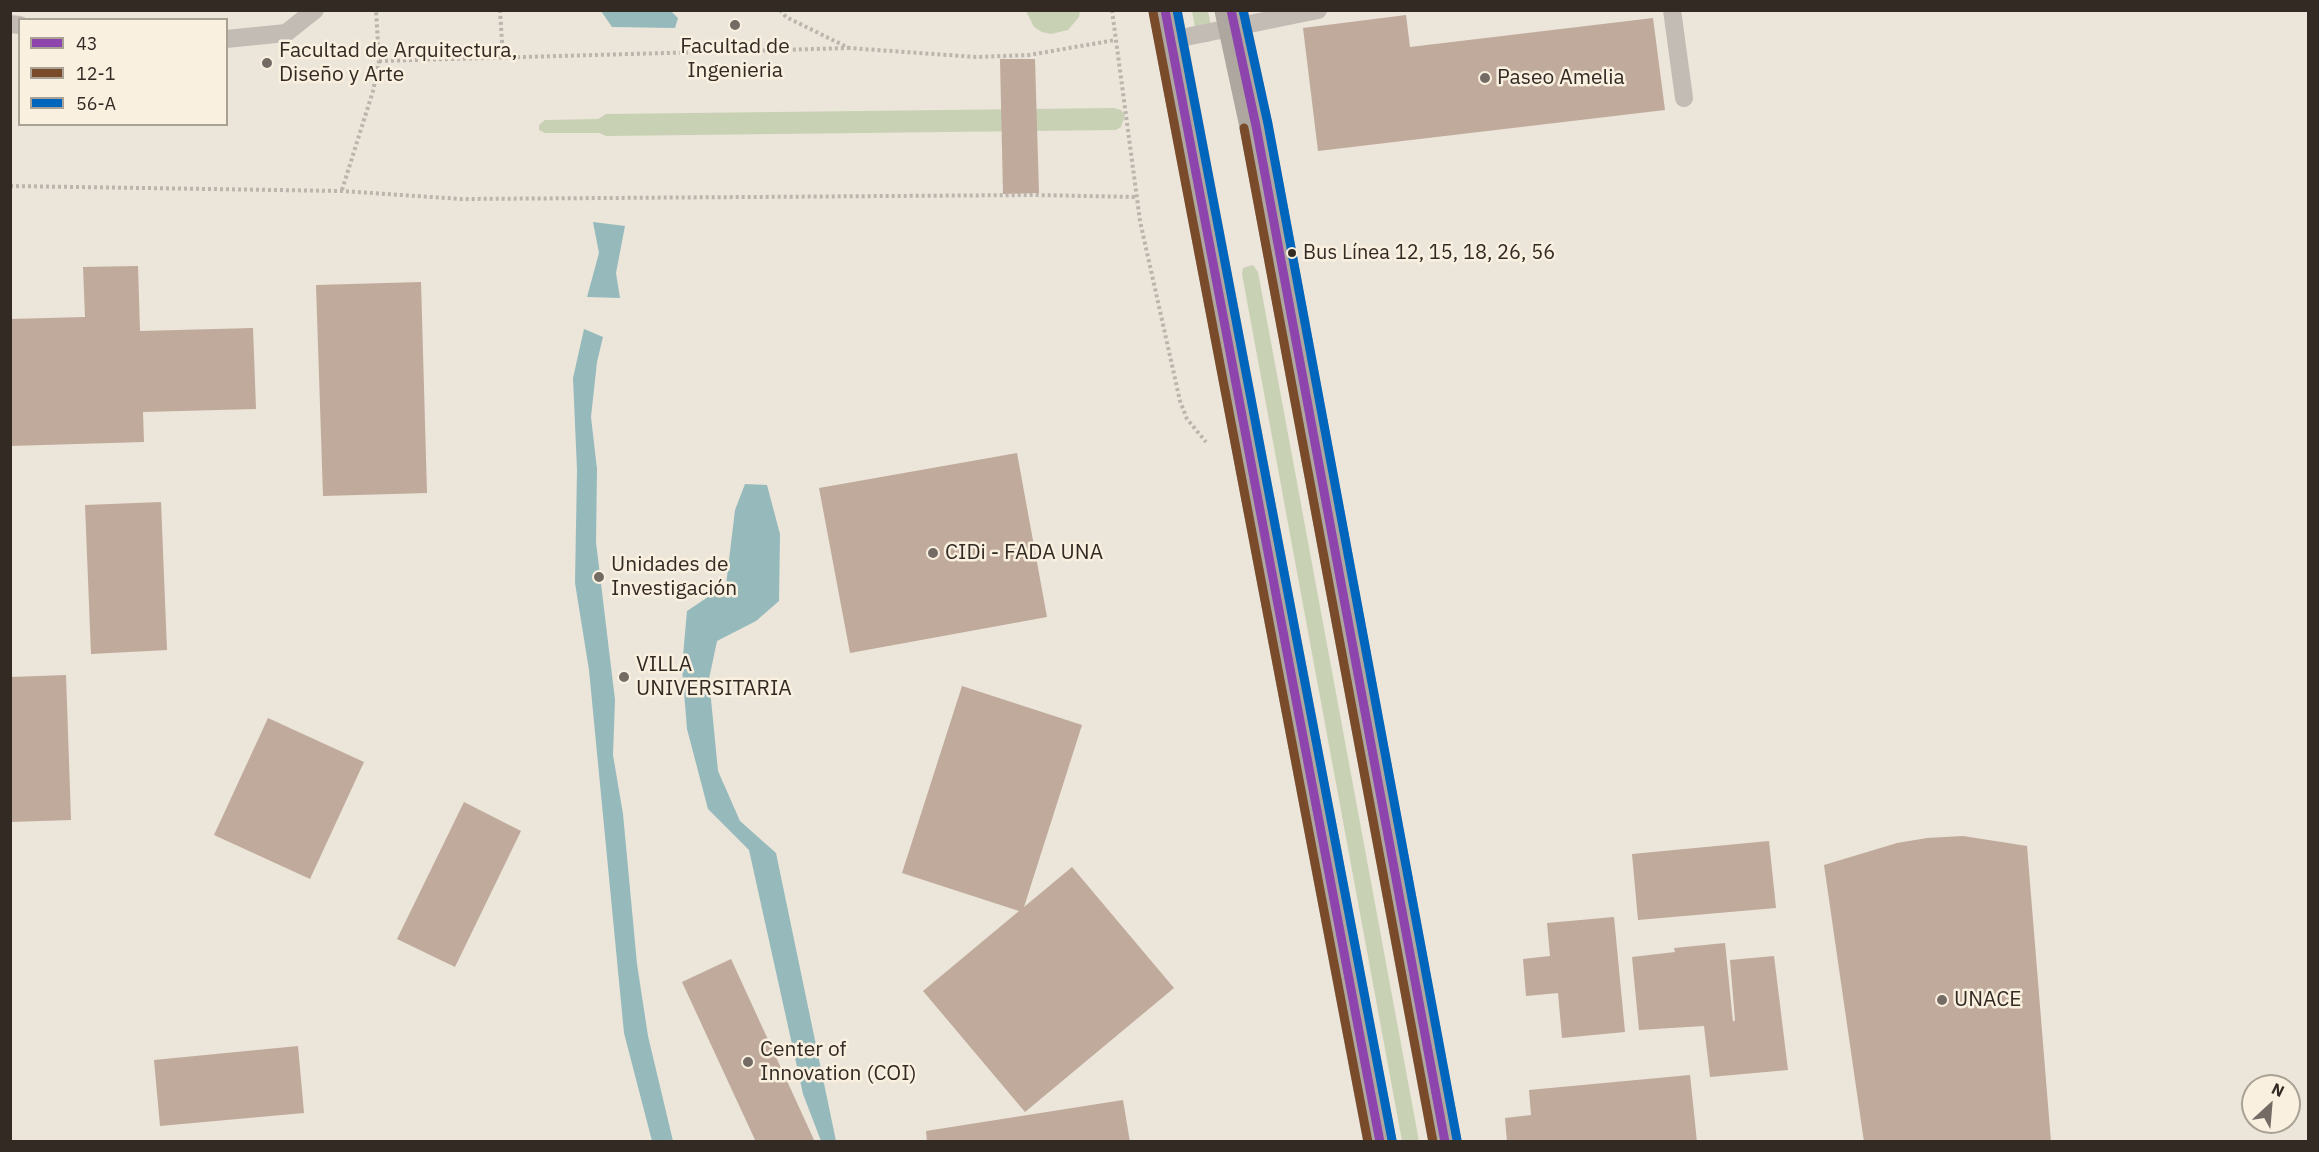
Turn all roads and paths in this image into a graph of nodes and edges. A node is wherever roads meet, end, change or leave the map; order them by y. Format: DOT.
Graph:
graph roads {
  1 [pos="315,10"];
  2 [pos="376,10"];
  3 [pos="501,10"];
  4 [pos="780,10"];
  5 [pos="1318,10"];
  6 [pos="1672,10"];
  7 [pos="1165,13"];
  8 [pos="1233,19"];
  9 [pos="228,39"];
  10 [pos="1116,40"];
  11 [pos="849,48"];
  12 [pos="503,58"];
  13 [pos="379,61"];
  14 [pos="1684,98"];
  15 [pos="10,186"];
  16 [pos="342,190"];
  17 [pos="1137,197"];
  18 [pos="1380,1142"];
  19 [pos="1445,1142"];
  1 -- 9 [label="lane"];
  2 -- 13 [label="path"];
  3 -- 12 [label="path"];
  4 -- 11 [label="path"];
  5 -- 8 [label="lane"];
  6 -- 14 [label="lane"];
  7 -- 8 [label="lane"];
  7 -- 18 [label="highway"];
  8 -- 19 [label="highway"];
  10 -- 11 [label="path"];
  11 -- 12 [label="path"];
  12 -- 13 [label="path"];
  13 -- 16 [label="path"];
  15 -- 16 [label="path"];
  16 -- 17 [label="path"];
}
